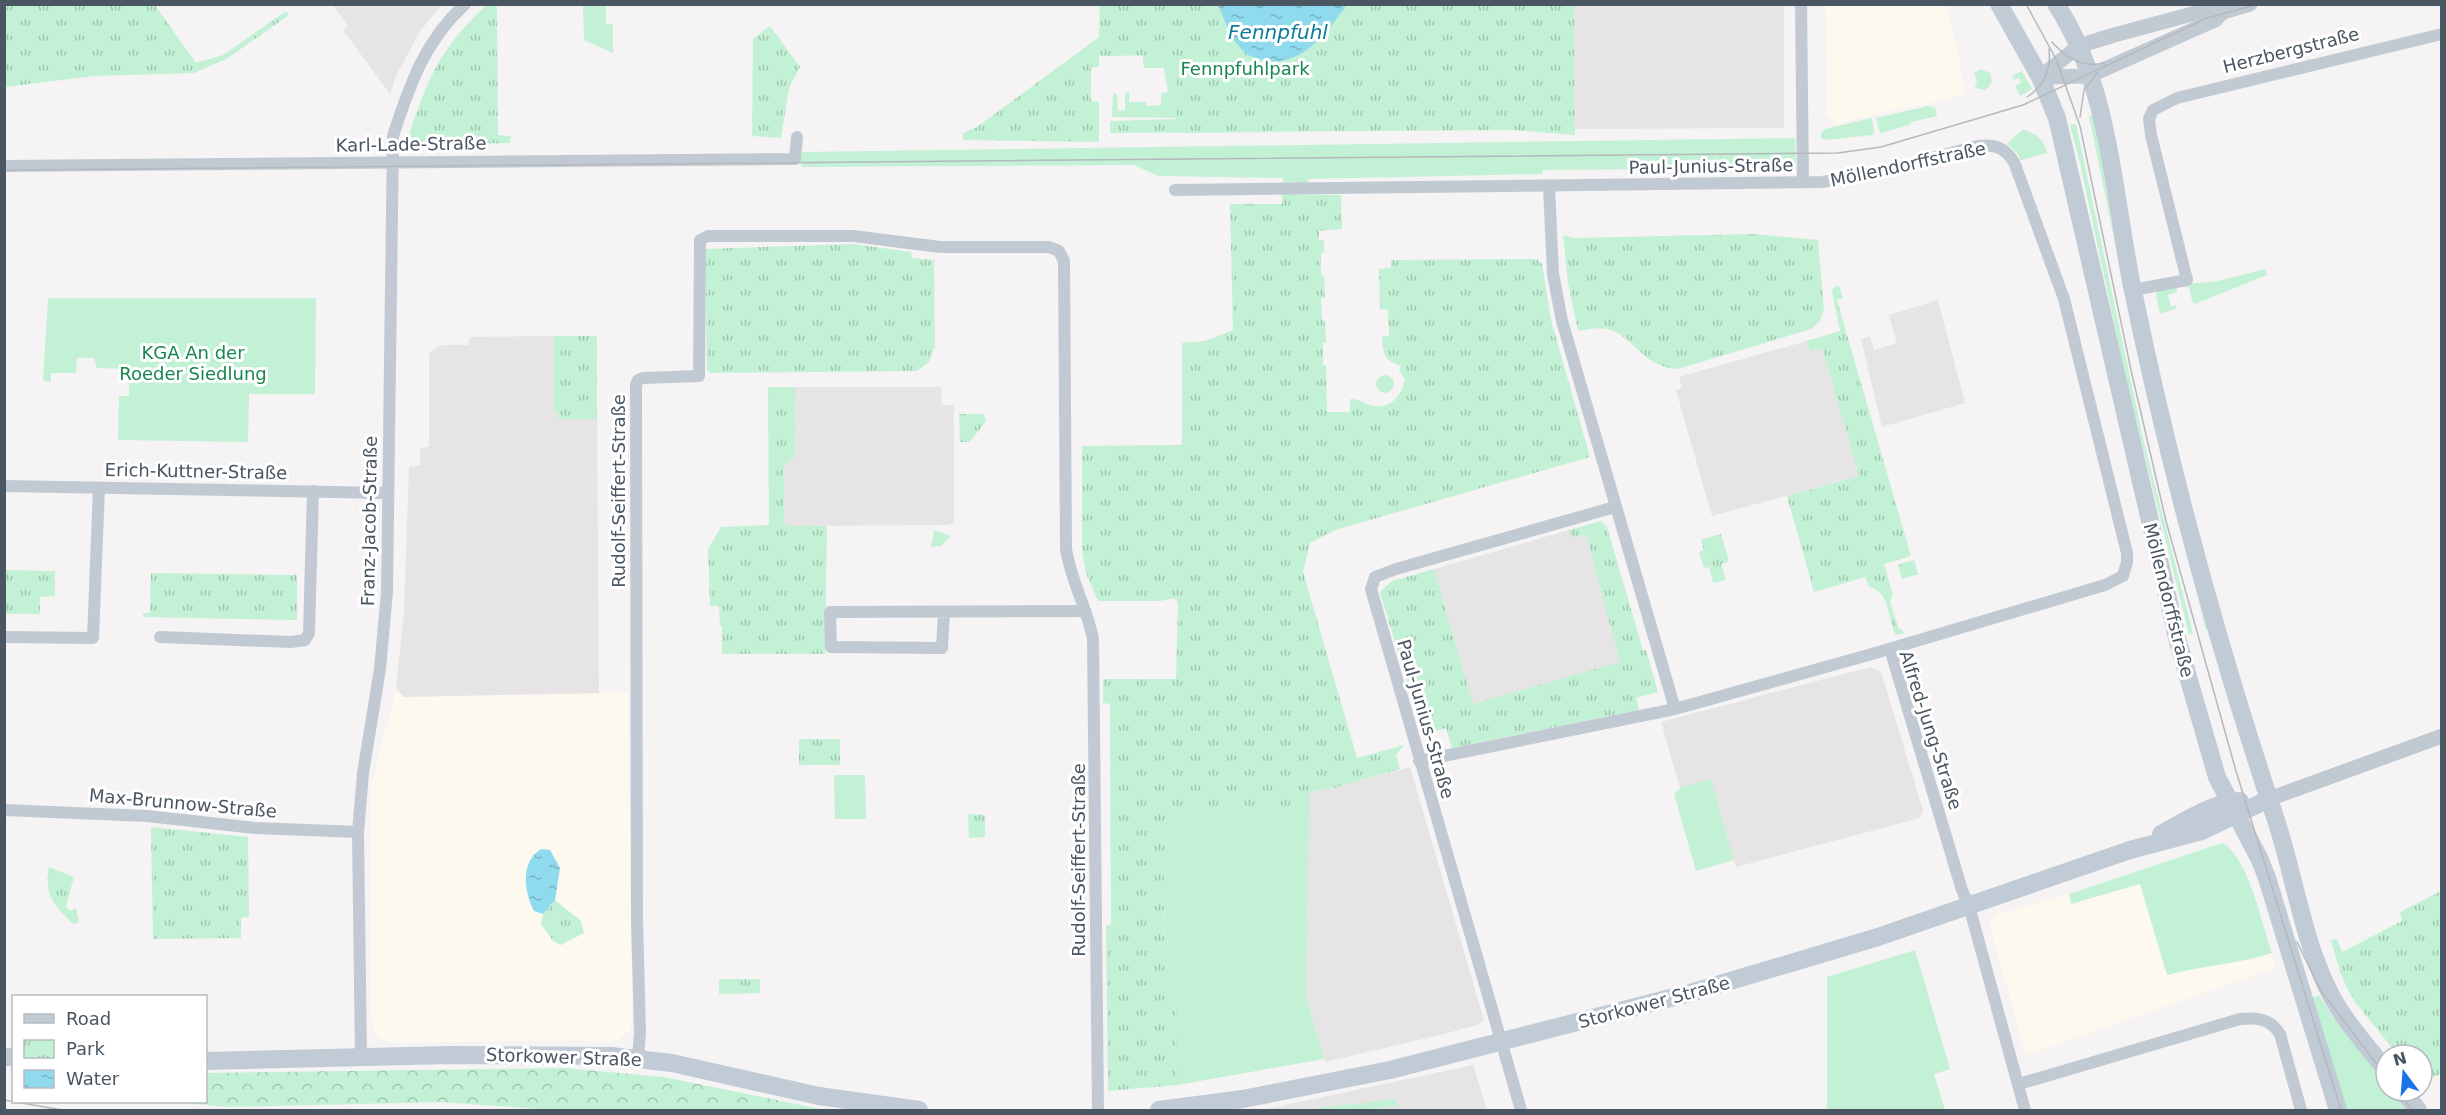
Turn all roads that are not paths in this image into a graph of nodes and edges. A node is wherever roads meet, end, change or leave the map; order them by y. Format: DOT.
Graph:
graph roads {
  1 [pos="465,4"];
  2 [pos="1800,4"];
  3 [pos="1999,4"];
  4 [pos="2056,4"];
  5 [pos="2250,4"];
  6 [pos="2223,12"];
  7 [pos="2442,34"];
  8 [pos="2079,46"];
  9 [pos="2090,76"];
  10 [pos="2040,77"];
  11 [pos="797,137"];
  12 [pos="394,162"];
  13 [pos="4,166"];
  14 [pos="1803,183"];
  15 [pos="1549,186"];
  16 [pos="1175,190"];
  17 [pos="2133,290"];
  18 [pos="4,486"];
  19 [pos="99,488"];
  20 [pos="313,491"];
  21 [pos="388,493"];
  22 [pos="1615,507"];
  23 [pos="1085,611"];
  24 [pos="944,613"];
  25 [pos="4,636"];
  26 [pos="160,638"];
  27 [pos="1890,649"];
  28 [pos="1675,709"];
  29 [pos="2442,736"];
  30 [pos="1419,761"];
  31 [pos="2269,799"];
  32 [pos="2233,808"];
  33 [pos="4,810"];
  34 [pos="358,832"];
  35 [pos="1970,906"];
  36 [pos="1501,1041"];
  37 [pos="2374,1055"];
  38 [pos="361,1058"];
  39 [pos="638,1058"];
  40 [pos="207,1061"];
  41 [pos="2019,1084"];
  42 [pos="919,1110"];
  43 [pos="1098,1110"];
  44 [pos="1159,1110"];
  45 [pos="1521,1110"];
  46 [pos="2025,1110"];
  47 [pos="2301,1110"];
  48 [pos="2337,1110"];
  1 -- 12 [label="street, Franz-Jacob-Straße"];
  2 -- 14 [label="street, Paul-Junius-Straße"];
  3 -- 10 [label="main road, Möllendorffstraße"];
  4 -- 8 [label="main road, Möllendorffstraße"];
  5 -- 6 [label="street"];
  6 -- 8 [label="street"];
  6 -- 9 [label="street"];
  7 -- 17 [label="street, Herzbergstraße"];
  8 -- 9 [label="main road, Möllendorffstraße"];
  8 -- 10 [label="street"];
  9 -- 10 [label="street"];
  9 -- 17 [label="main road, Möllendorffstraße"];
  10 -- 32 [label="main road, Möllendorffstraße"];
  11 -- 12 [label="street, Karl-Lade-Straße"];
  12 -- 13 [label="street, Karl-Lade-Straße"];
  12 -- 21 [label="street, Franz-Jacob-Straße"];
  14 -- 15 [label="street, Paul-Junius-Straße"];
  14 -- 27 [label="street, Möllendorffstraße"];
  15 -- 16 [label="street, Paul-Junius-Straße"];
  15 -- 22 [label="street"];
  17 -- 31 [label="main road, Möllendorffstraße"];
  18 -- 19 [label="street, Erich-Kuttner-Straße"];
  19 -- 20 [label="street, Erich-Kuttner-Straße"];
  19 -- 25 [label="street"];
  20 -- 21 [label="street, Erich-Kuttner-Straße"];
  20 -- 26 [label="street"];
  21 -- 34 [label="street, Franz-Jacob-Straße"];
  22 -- 28 [label="street"];
  22 -- 30 [label="street, Paul-Junius-Straße"];
  23 -- 24 [label="street"];
  23 -- 39 [label="street, Rudolf-Seiffert-Straße"];
  23 -- 43 [label="street, Rudolf-Seiffert-Straße"];
  24 -- 24 [label="street"];
  27 -- 28 [label="street, Alfred-Jung-Straße"];
  27 -- 35 [label="street, Alfred-Jung-Straße"];
  28 -- 30 [label="street, Alfred-Jung-Straße"];
  29 -- 31 [label="street"];
  30 -- 36 [label="street, Paul-Junius-Straße"];
  31 -- 32 [label="main road, Storkower Straße"];
  31 -- 37 [label="main road, Möllendorffstraße"];
  32 -- 35 [label="main road, Storkower Straße"];
  32 -- 48 [label="main road, Möllendorffstraße"];
  33 -- 34 [label="street, Max-Brunnow-Straße"];
  34 -- 38 [label="street, Franz-Jacob-Straße"];
  35 -- 36 [label="main road, Storkower Straße"];
  35 -- 41 [label="street, Alfred-Jung-Straße"];
  36 -- 44 [label="main road, Storkower Straße"];
  36 -- 45 [label="street, Paul-Junius-Straße"];
  38 -- 39 [label="main road, Storkower Straße"];
  38 -- 40 [label="main road, Storkower Straße"];
  39 -- 42 [label="main road, Storkower Straße"];
  41 -- 46 [label="street, Alfred-Jung-Straße"];
  41 -- 47 [label="street"];
}
